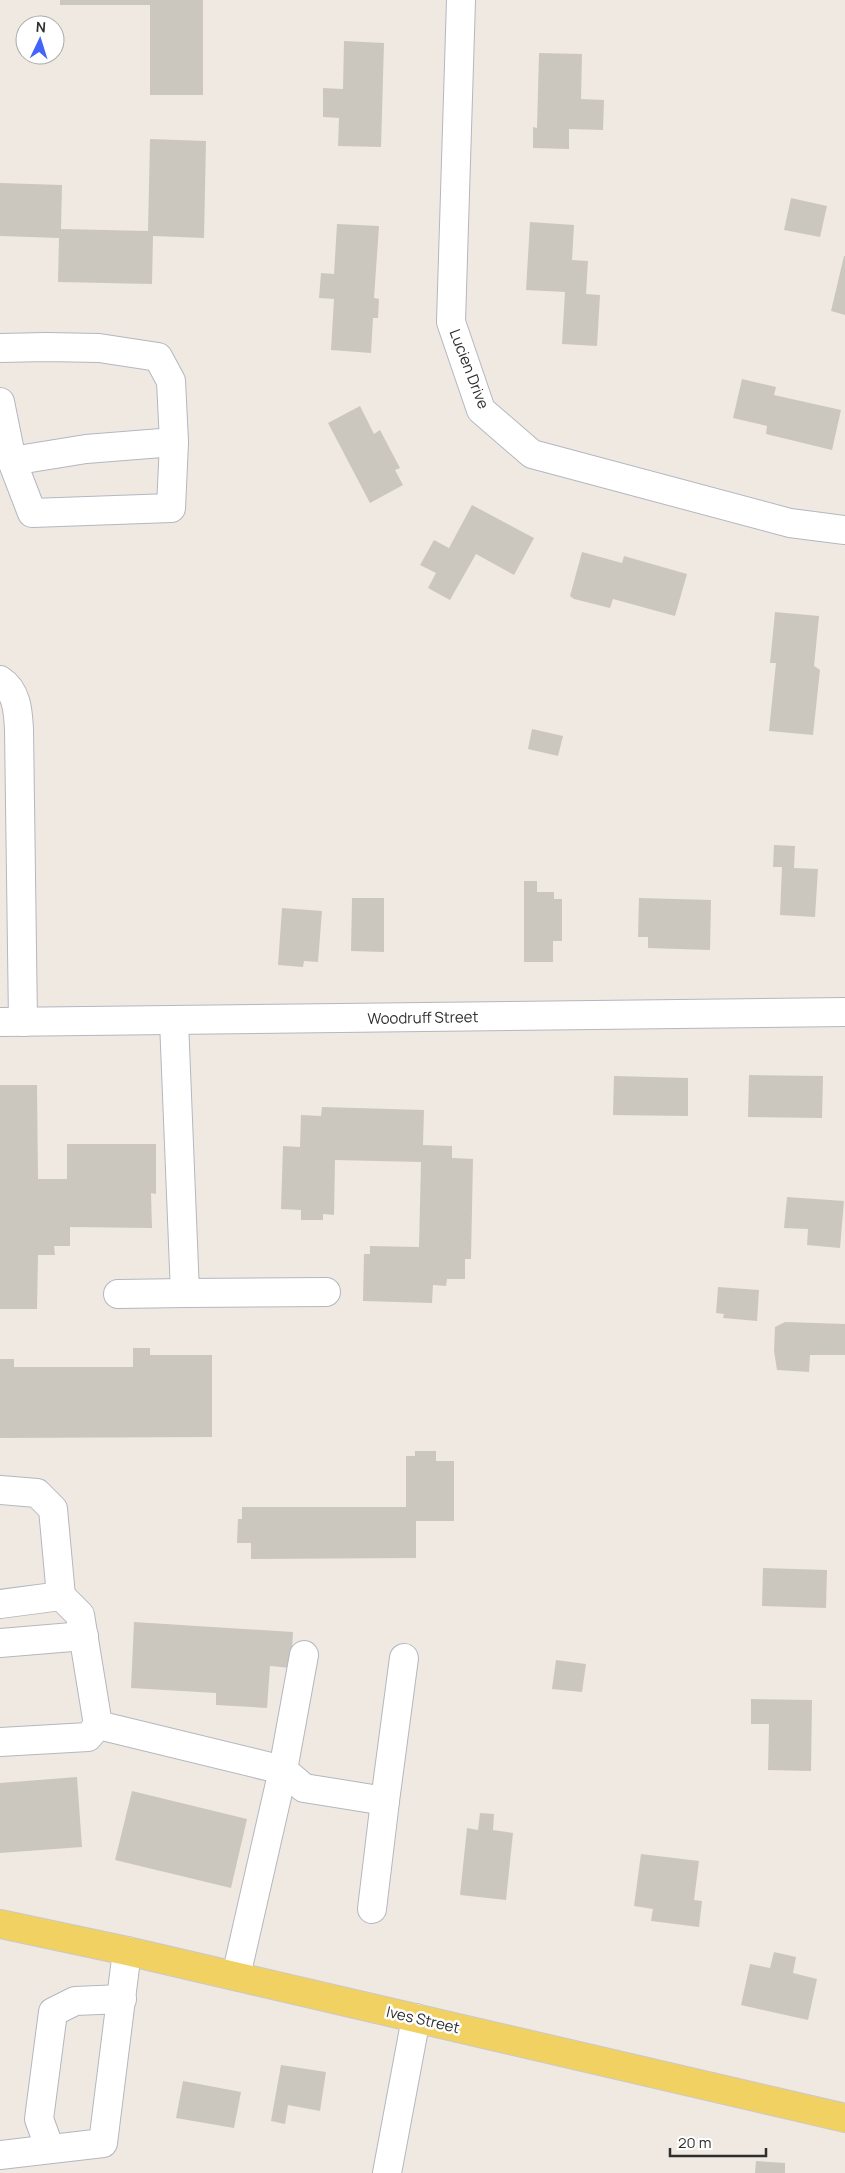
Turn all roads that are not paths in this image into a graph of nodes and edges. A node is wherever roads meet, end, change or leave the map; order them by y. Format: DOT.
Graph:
graph roads {
  1 [pos="461,0"];
  2 [pos="0,348"];
  3 [pos="0,402"];
  4 [pos="174,442"];
  5 [pos="12,461"];
  6 [pos="845,530"];
  7 [pos="0,680"];
  8 [pos="845,1012"];
  9 [pos="174,1021"];
  10 [pos="12,1022"];
  11 [pos="326,1292"];
  12 [pos="185,1293"];
  13 [pos="118,1294"];
  14 [pos="0,1490"];
  15 [pos="61,1596"];
  16 [pos="0,1604"];
  17 [pos="84,1636"];
  18 [pos="0,1643"];
  19 [pos="304,1655"];
  20 [pos="404,1658"];
  21 [pos="98,1726"];
  22 [pos="0,1742"];
  23 [pos="282,1770"];
  24 [pos="386,1801"];
  25 [pos="372,1909"];
  26 [pos="0,1924"];
  27 [pos="127,1951"];
  28 [pos="236,1976"];
  29 [pos="122,1999"];
  30 [pos="416,2018"];
  31 [pos="845,2118"];
  32 [pos="50,2149"];
  33 [pos="0,2155"];
  34 [pos="387,2173"];
  1 -- 6 [label="street, Lucien Drive"];
  2 -- 4 [label="street"];
  3 -- 5 [label="street"];
  4 -- 5 [label="street"];
  4 -- 5 [label="street"];
  7 -- 10 [label="street"];
  8 -- 9 [label="street, Woodruff Street"];
  9 -- 10 [label="street, Woodruff Street"];
  9 -- 12 [label="street"];
  11 -- 12 [label="street"];
  12 -- 13 [label="street"];
  14 -- 15 [label="street"];
  15 -- 16 [label="street"];
  15 -- 17 [label="street"];
  17 -- 18 [label="street"];
  17 -- 21 [label="street"];
  19 -- 23 [label="street"];
  20 -- 24 [label="street"];
  21 -- 22 [label="street"];
  21 -- 23 [label="street"];
  23 -- 24 [label="street"];
  23 -- 28 [label="street"];
  24 -- 25 [label="street"];
  26 -- 27 [label="main road, Ives Street"];
  27 -- 28 [label="main road, Ives Street"];
  27 -- 29 [label="street"];
  28 -- 30 [label="main road, Ives Street"];
  29 -- 32 [label="street"];
  29 -- 32 [label="street"];
  30 -- 31 [label="main road, Ives Street"];
  30 -- 34 [label="street"];
  32 -- 33 [label="street"];
}
